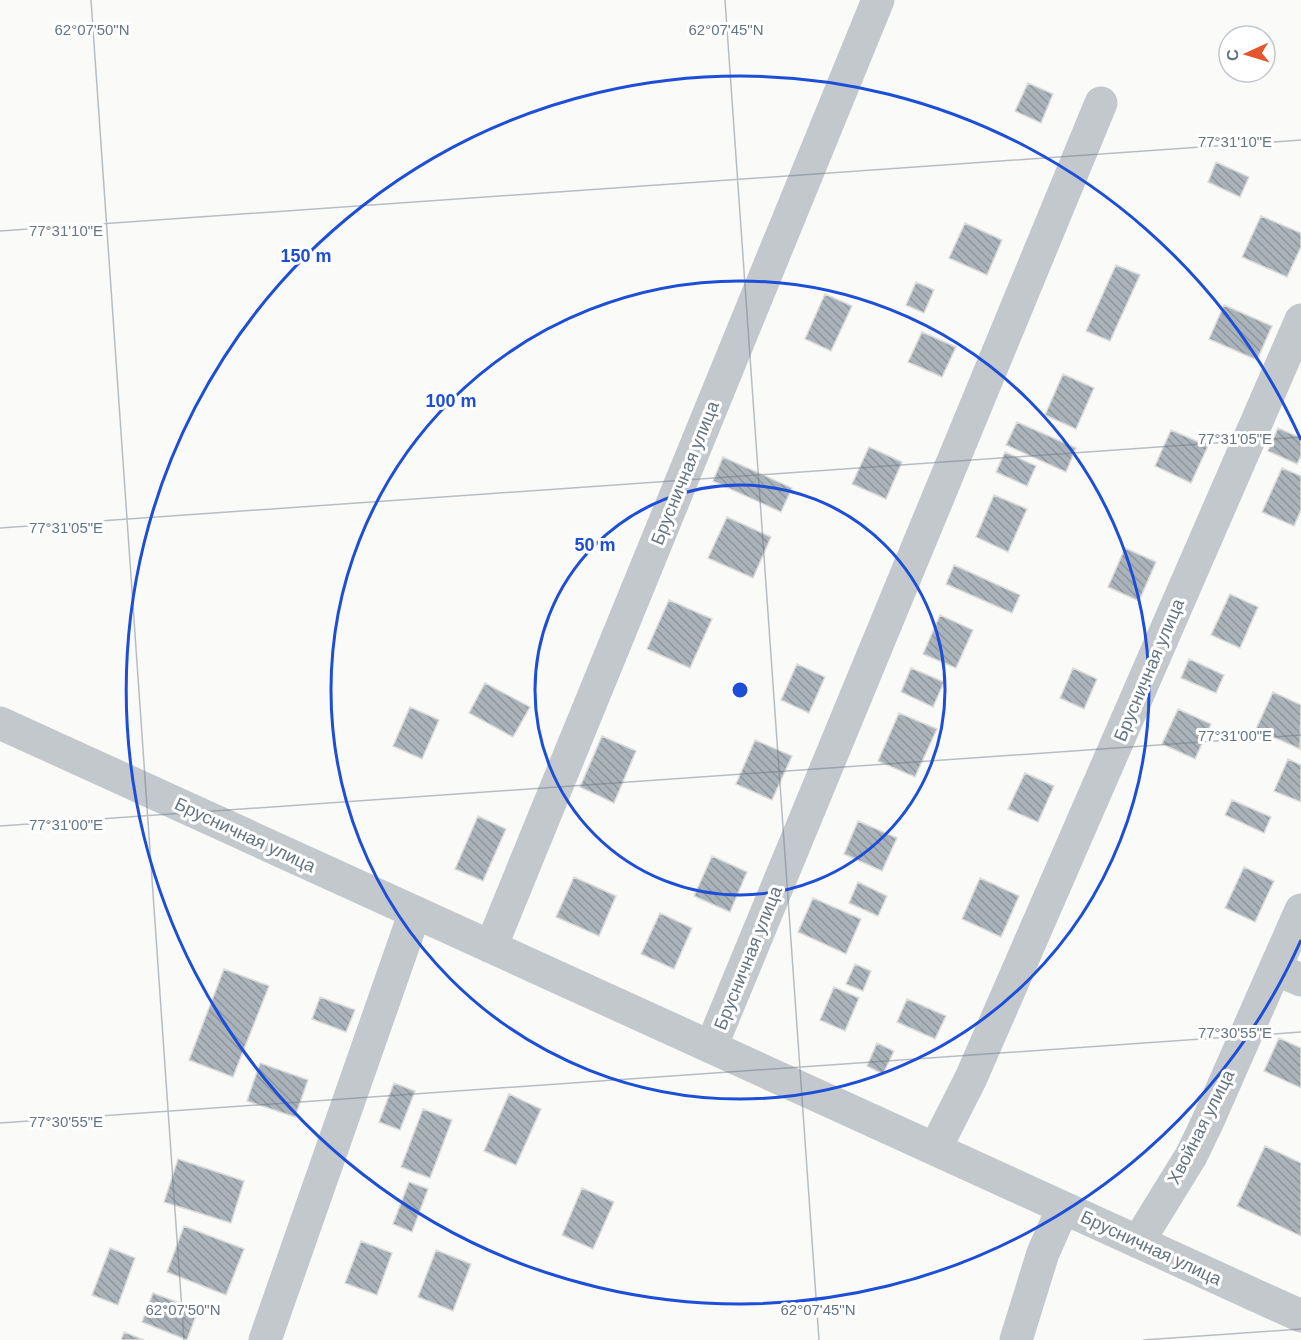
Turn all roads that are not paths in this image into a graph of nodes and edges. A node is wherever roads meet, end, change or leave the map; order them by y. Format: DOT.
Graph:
graph roads {
  1 [pos="878,0"];
  2 [pos="1101,103"];
  3 [pos="1301,320"];
  4 [pos="0,723"];
  5 [pos="1301,910"];
  6 [pos="415,912"];
  7 [pos="491,947"];
  8 [pos="1288,974"];
  9 [pos="711,1047"];
  10 [pos="935,1149"];
  11 [pos="1063,1208"];
  12 [pos="1138,1242"];
  13 [pos="1301,1316"];
  14 [pos="265,1340"];
  15 [pos="1016,1340"];
  1 -- 7 [label="street, Брусничная улица"];
  2 -- 9 [label="street, Брусничная улица"];
  3 -- 10 [label="street, Брусничная улица"];
  4 -- 6 [label="street, Брусничная улица"];
  5 -- 8 [label="street, Хвойная улица"];
  6 -- 7 [label="street, Брусничная улица"];
  6 -- 14 [label="street"];
  7 -- 9 [label="street, Брусничная улица"];
  8 -- 12 [label="street, Хвойная улица"];
  9 -- 10 [label="street, Брусничная улица"];
  10 -- 11 [label="street, Брусничная улица"];
  11 -- 12 [label="street, Брусничная улица"];
  11 -- 15 [label="street"];
  12 -- 13 [label="street, Брусничная улица"];
}
